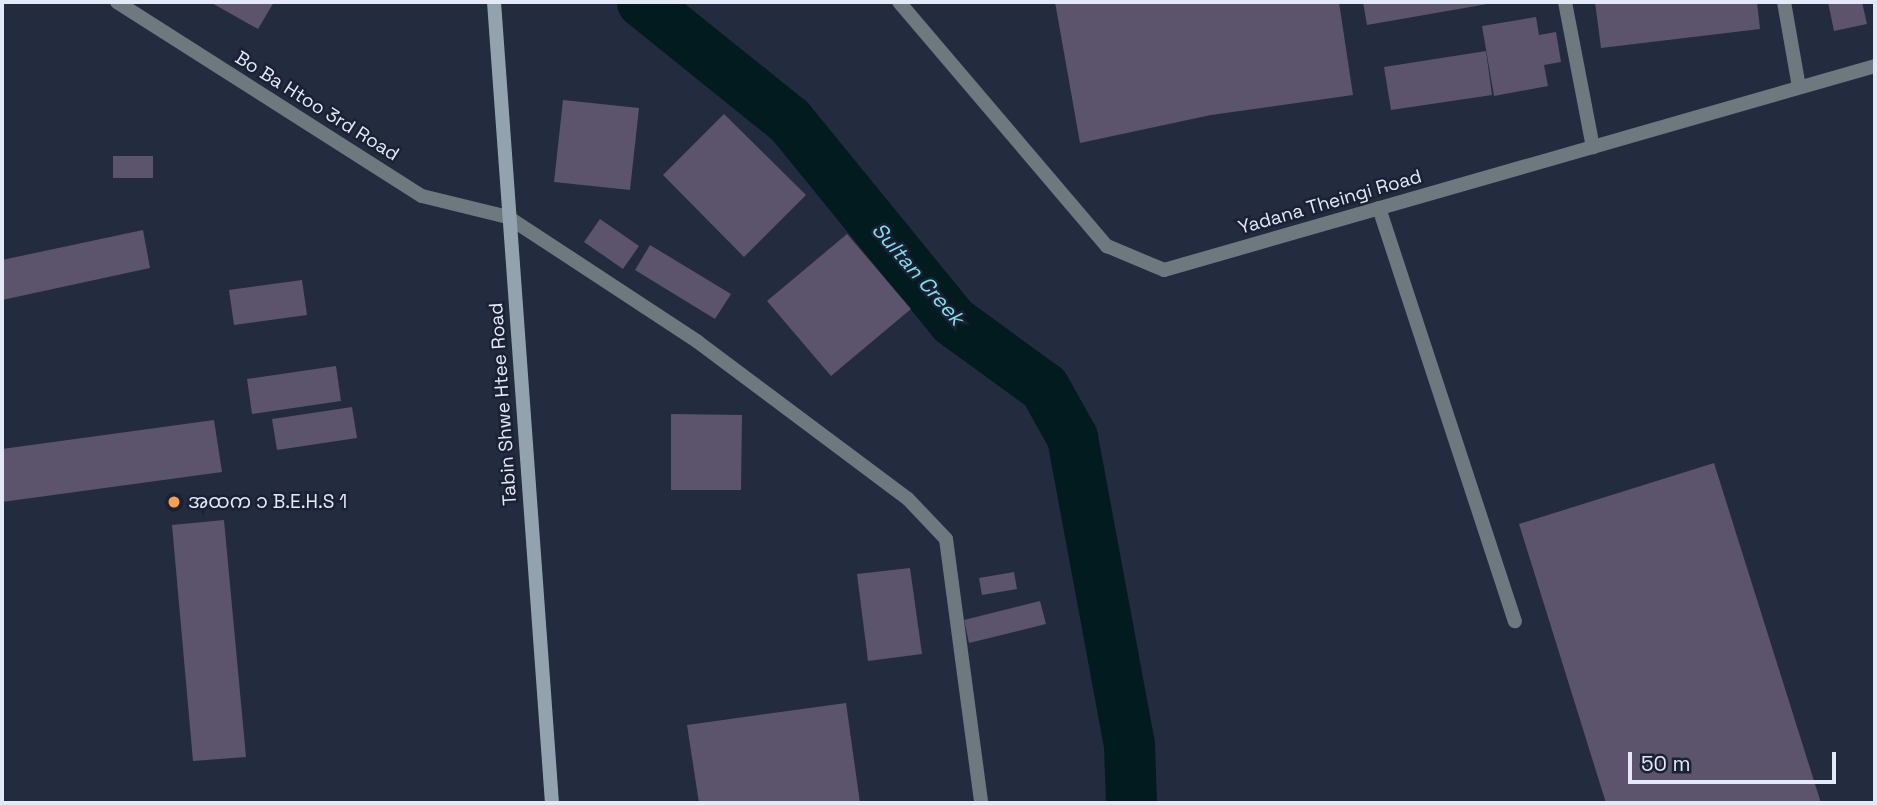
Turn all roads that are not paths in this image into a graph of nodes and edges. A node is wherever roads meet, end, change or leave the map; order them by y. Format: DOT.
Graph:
graph roads {
  1 [pos="117,2"];
  2 [pos="494,2"];
  3 [pos="899,2"];
  4 [pos="1565,2"];
  5 [pos="1784,2"];
  6 [pos="1875,66"];
  7 [pos="1799,87"];
  8 [pos="1592,147"];
  9 [pos="1379,208"];
  10 [pos="508,217"];
  11 [pos="1515,621"];
  12 [pos="552,803"];
  13 [pos="981,803"];
  1 -- 10 [label="street, Bo Ba Htoo 3rd Road"];
  2 -- 10 [label="main road, Tabin Shwe Htee Road"];
  3 -- 9 [label="street, Yadana Theingi Road"];
  4 -- 8 [label="street"];
  5 -- 7 [label="street"];
  6 -- 7 [label="street, Yadana Theingi Road"];
  7 -- 8 [label="street, Yadana Theingi Road"];
  8 -- 9 [label="street, Yadana Theingi Road"];
  9 -- 11 [label="street"];
  10 -- 12 [label="main road, Tabin Shwe Htee Road"];
  10 -- 13 [label="street, Bo Ba Htoo 3rd Road"];
}
